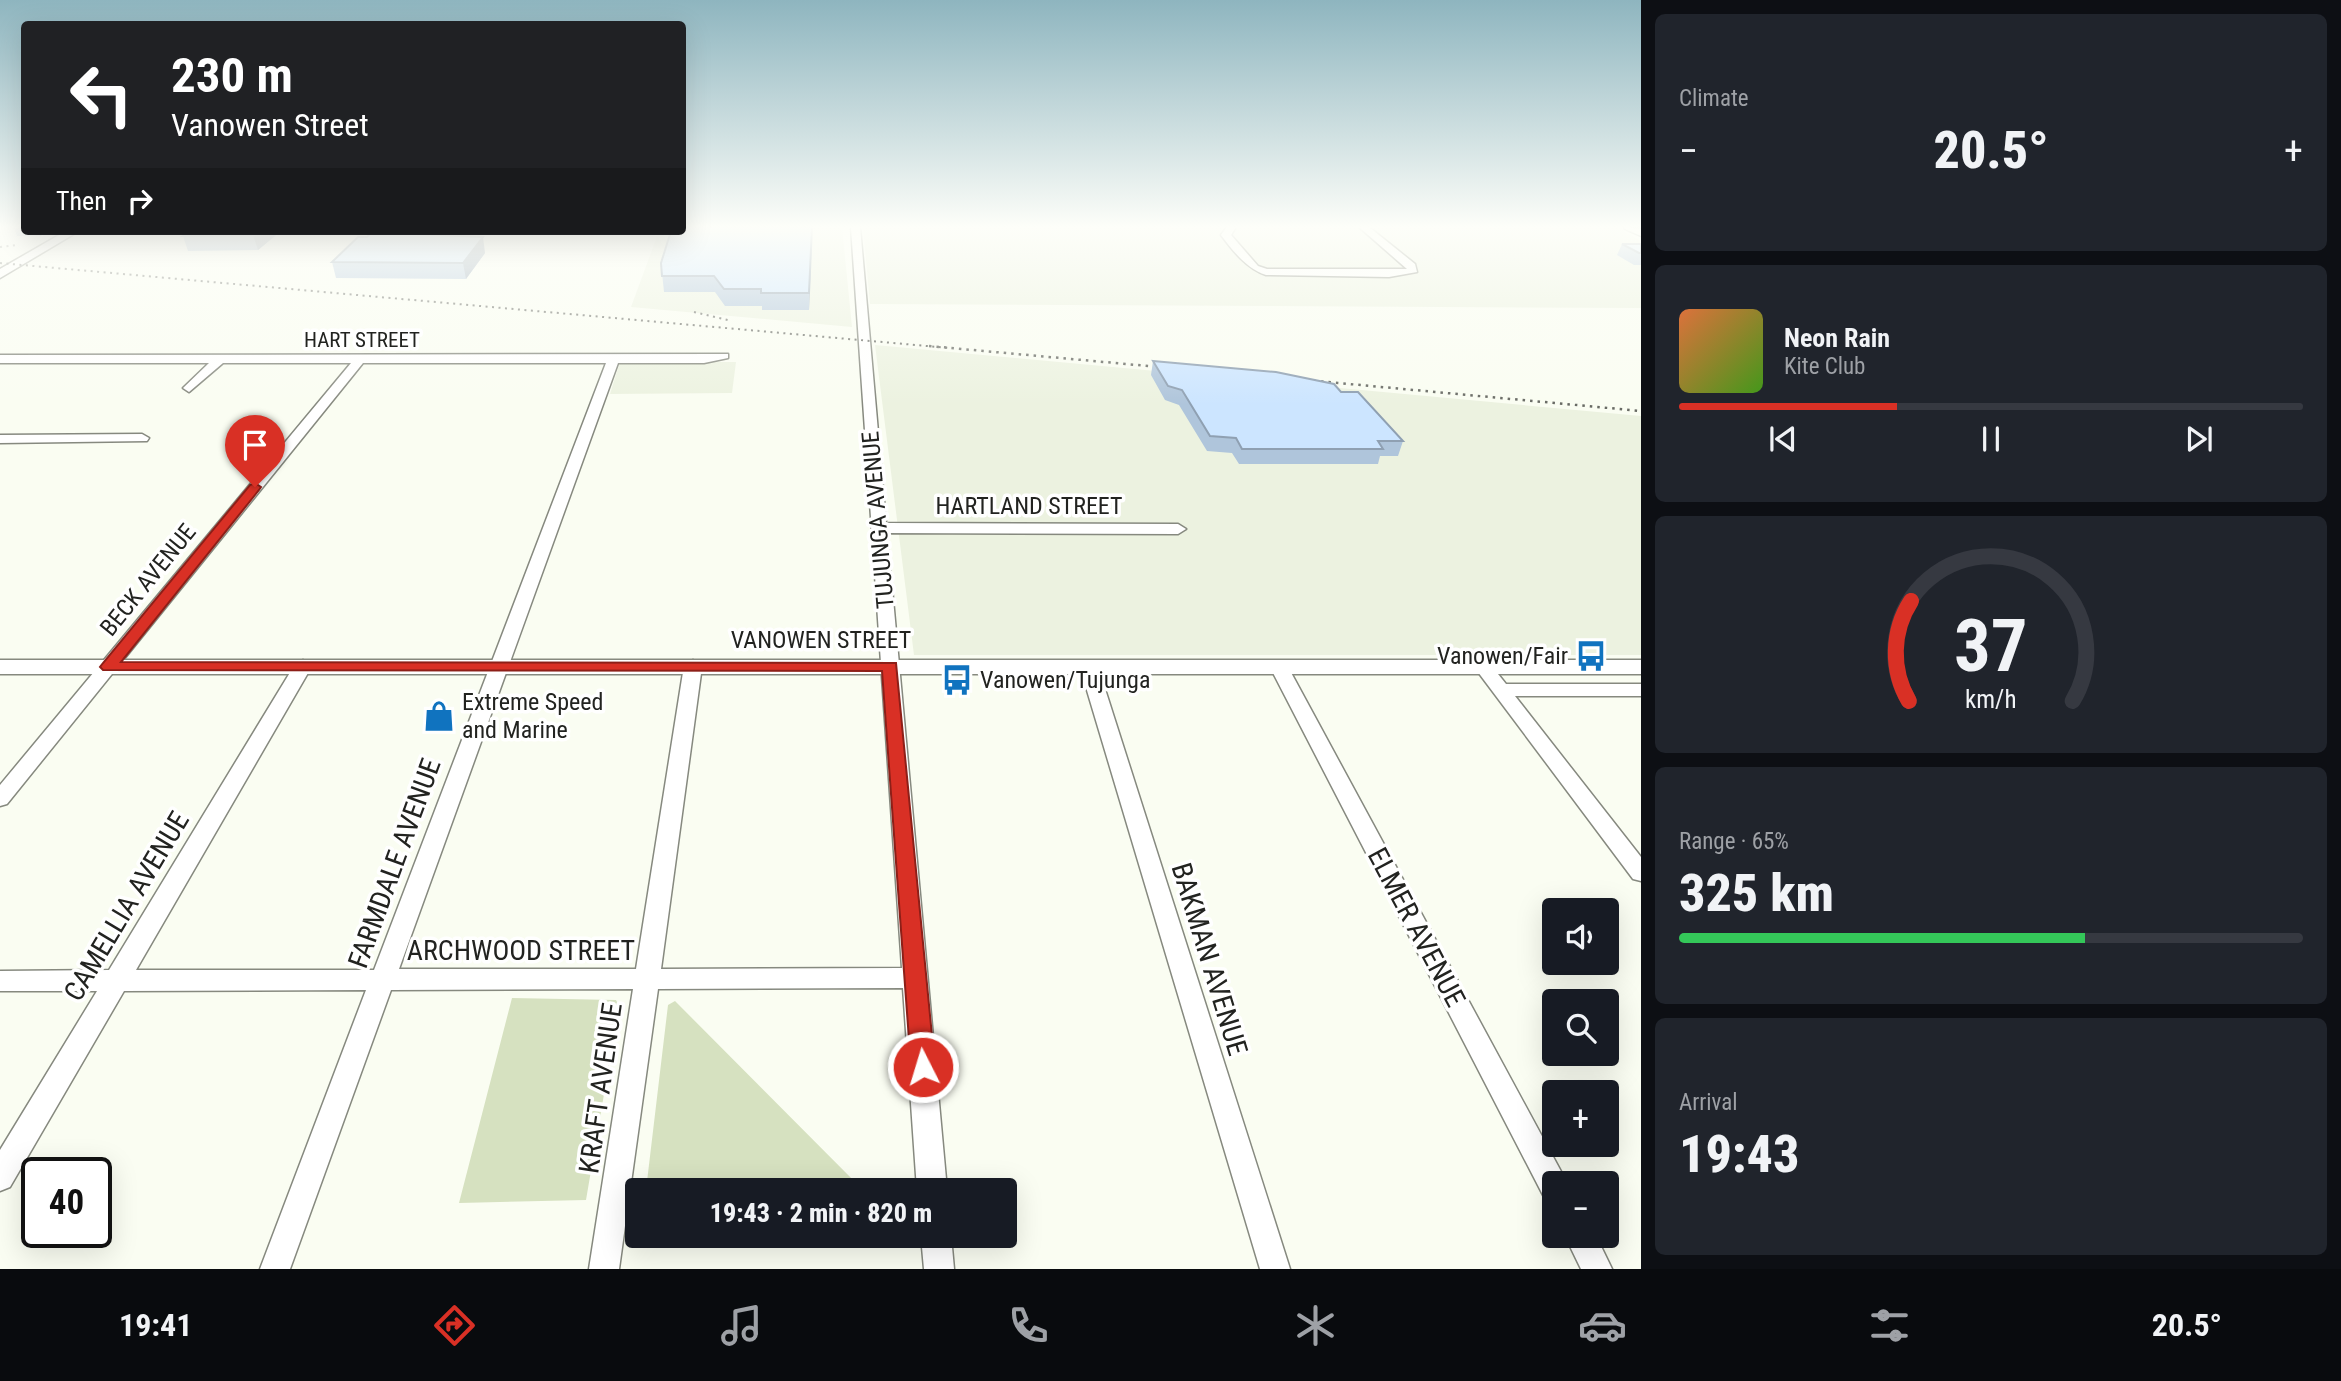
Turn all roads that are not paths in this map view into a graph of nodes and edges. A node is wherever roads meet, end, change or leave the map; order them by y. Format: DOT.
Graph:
graph roads {
  1 [pos="860,286"];
  2 [pos="724,356"];
  3 [pos="0,359"];
  4 [pos="220,359"];
  5 [pos="359,359"];
  6 [pos="613,359"];
  7 [pos="188,388"];
  8 [pos="0,439"];
  9 [pos="142,439"];
  10 [pos="879,528"];
  11 [pos="1178,528"];
  12 [pos="303,666"];
  13 [pos="498,666"];
  14 [pos="693,666"];
  15 [pos="890,666"];
  16 [pos="0,667"];
  17 [pos="109,667"];
  18 [pos="1089,667"];
  19 [pos="1279,667"];
  20 [pos="1641,667"];
  21 [pos="1484,668"];
  22 [pos="1501,690"];
  23 [pos="1641,690"];
  24 [pos="0,799"];
  25 [pos="1641,873"];
  26 [pos="916,978"];
  27 [pos="646,979"];
  28 [pos="382,980"];
  29 [pos="0,981"];
  30 [pos="116,981"];
  31 [pos="1546,1171"];
  32 [pos="0,1177"];
  33 [pos="931,1178"];
  34 [pos="937,1248"];
  35 [pos="1586,1248"];
  36 [pos="275,1269"];
  37 [pos="604,1269"];
  38 [pos="939,1269"];
  39 [pos="1275,1269"];
  40 [pos="1597,1269"];
  1 -- 10 [label="street, TUJUNGA AVENUE"];
  2 -- 6 [label="street, HART STREET"];
  3 -- 4 [label="street, HART STREET"];
  4 -- 5 [label="street, HART STREET"];
  4 -- 7 [label="street"];
  5 -- 6 [label="street, HART STREET"];
  5 -- 17 [label="street, BECK AVENUE"];
  6 -- 13 [label="street, FARMDALE AVENUE"];
  8 -- 9 [label="street"];
  10 -- 11 [label="street, HARTLAND STREET"];
  10 -- 15 [label="street, TUJUNGA AVENUE"];
  12 -- 13 [label="main road, VANOWEN STREET"];
  12 -- 17 [label="main road, VANOWEN STREET"];
  12 -- 30 [label="street, CAMELLIA AVENUE"];
  13 -- 14 [label="main road, VANOWEN STREET"];
  13 -- 28 [label="street, FARMDALE AVENUE"];
  14 -- 15 [label="main road, VANOWEN STREET"];
  14 -- 27 [label="street, KRAFT AVENUE"];
  15 -- 18 [label="main road, VANOWEN STREET"];
  15 -- 26 [label="street, TUJUNGA AVENUE"];
  16 -- 17 [label="main road, VANOWEN STREET"];
  17 -- 24 [label="street, BECK AVENUE"];
  18 -- 19 [label="main road, VANOWEN STREET"];
  18 -- 39 [label="street, BAKMAN AVENUE"];
  19 -- 21 [label="main road, VANOWEN STREET"];
  19 -- 31 [label="street, ELMER AVENUE"];
  20 -- 21 [label="main road, VANOWEN STREET"];
  21 -- 22 [label="street"];
  22 -- 23 [label="street"];
  22 -- 25 [label="street"];
  26 -- 27 [label="street, ARCHWOOD STREET"];
  26 -- 33 [label="street, TUJUNGA AVENUE"];
  27 -- 28 [label="street, ARCHWOOD STREET"];
  27 -- 37 [label="street, KRAFT AVENUE"];
  28 -- 30 [label="street, ARCHWOOD STREET"];
  28 -- 36 [label="street, FARMDALE AVENUE"];
  29 -- 30 [label="street, ARCHWOOD STREET"];
  30 -- 32 [label="street, CAMELLIA AVENUE"];
  34 -- 38 [label="street"];
  35 -- 40 [label="street"];
}
